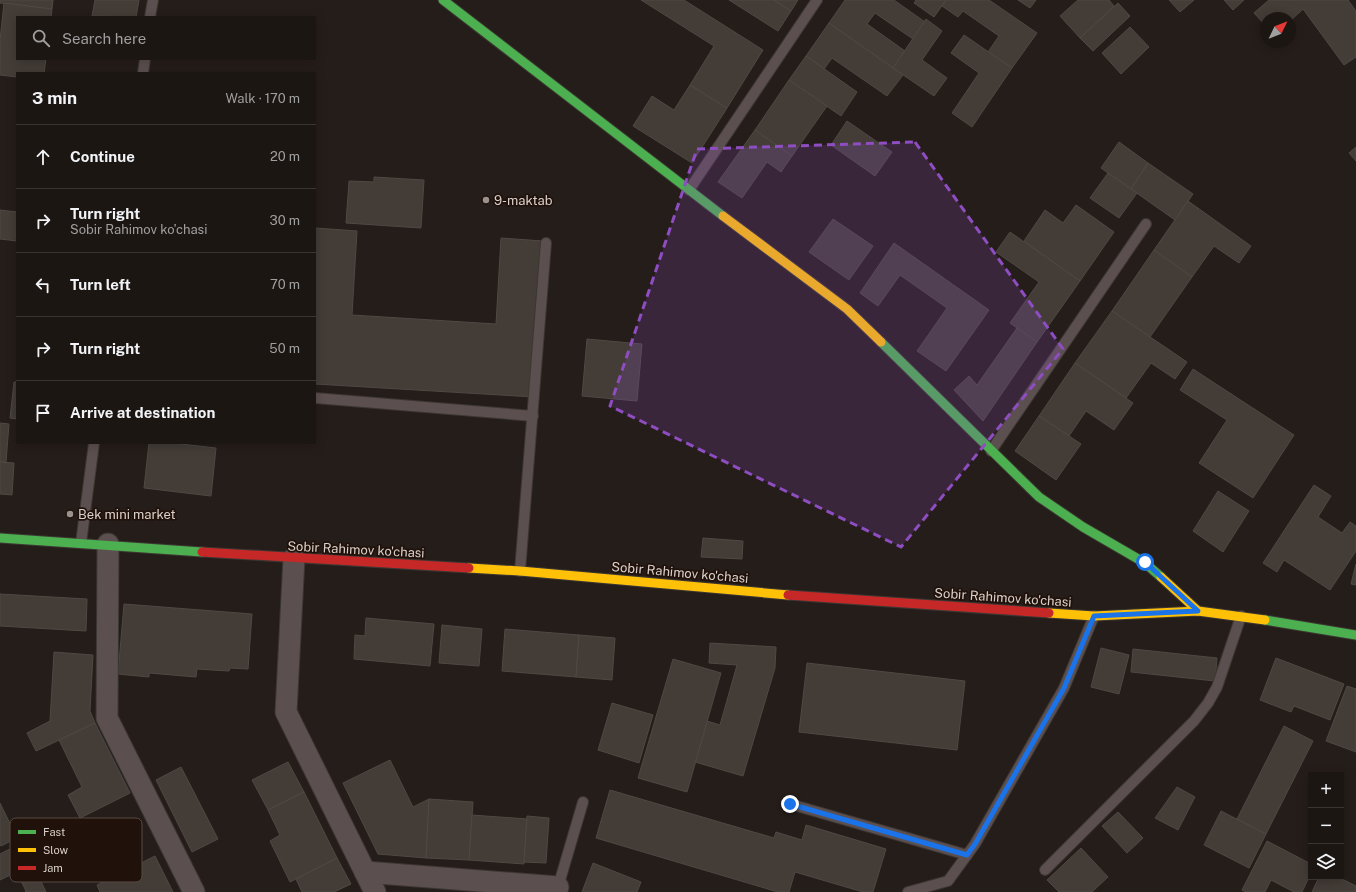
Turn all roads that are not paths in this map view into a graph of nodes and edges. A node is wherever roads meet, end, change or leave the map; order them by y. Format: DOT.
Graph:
graph roads {
  1 [pos="153,0"];
  2 [pos="443,0"];
  3 [pos="817,0"];
  4 [pos="150,16"];
  5 [pos="145,60"];
  6 [pos="143,72"];
  7 [pos="689,190"];
  8 [pos="1146,224"];
  9 [pos="546,243"];
  10 [pos="316,398"];
  11 [pos="533,416"];
  12 [pos="94,444"];
  13 [pos="991,451"];
  14 [pos="0,538"];
  15 [pos="81,543"];
  16 [pos="108,544"];
  17 [pos="294,558"];
  18 [pos="520,571"];
  19 [pos="1198,611"];
  20 [pos="1094,616"];
  21 [pos="1241,616"];
  22 [pos="1356,635"];
  23 [pos="583,802"];
  24 [pos="790,804"];
  25 [pos="967,855"];
  26 [pos="1045,870"];
  27 [pos="365,872"];
  28 [pos="557,890"];
  29 [pos="194,892"];
  30 [pos="375,892"];
  31 [pos="908,892"];
  1 -- 4 [label="lane"];
  2 -- 7 [label="street"];
  3 -- 7 [label="lane"];
  5 -- 6 [label="lane"];
  7 -- 13 [label="street"];
  8 -- 13 [label="lane"];
  9 -- 11 [label="lane"];
  10 -- 11 [label="lane"];
  11 -- 18 [label="lane"];
  12 -- 15 [label="lane"];
  13 -- 19 [label="street"];
  14 -- 15 [label="street, Sobir Rahimov ko'chasi"];
  15 -- 16 [label="street, Sobir Rahimov ko'chasi"];
  16 -- 17 [label="street, Sobir Rahimov ko'chasi"];
  16 -- 29 [label="street"];
  17 -- 18 [label="street, Sobir Rahimov ko'chasi"];
  17 -- 27 [label="street"];
  18 -- 20 [label="street, Sobir Rahimov ko'chasi"];
  19 -- 20 [label="street, Sobir Rahimov ko'chasi"];
  19 -- 21 [label="street, Sobir Rahimov ko'chasi"];
  20 -- 25 [label="lane"];
  21 -- 22 [label="street, Sobir Rahimov ko'chasi"];
  21 -- 26 [label="lane"];
  23 -- 28 [label="lane"];
  24 -- 25 [label="lane"];
  25 -- 31 [label="lane"];
  27 -- 28 [label="street"];
  27 -- 30 [label="street"];
}
